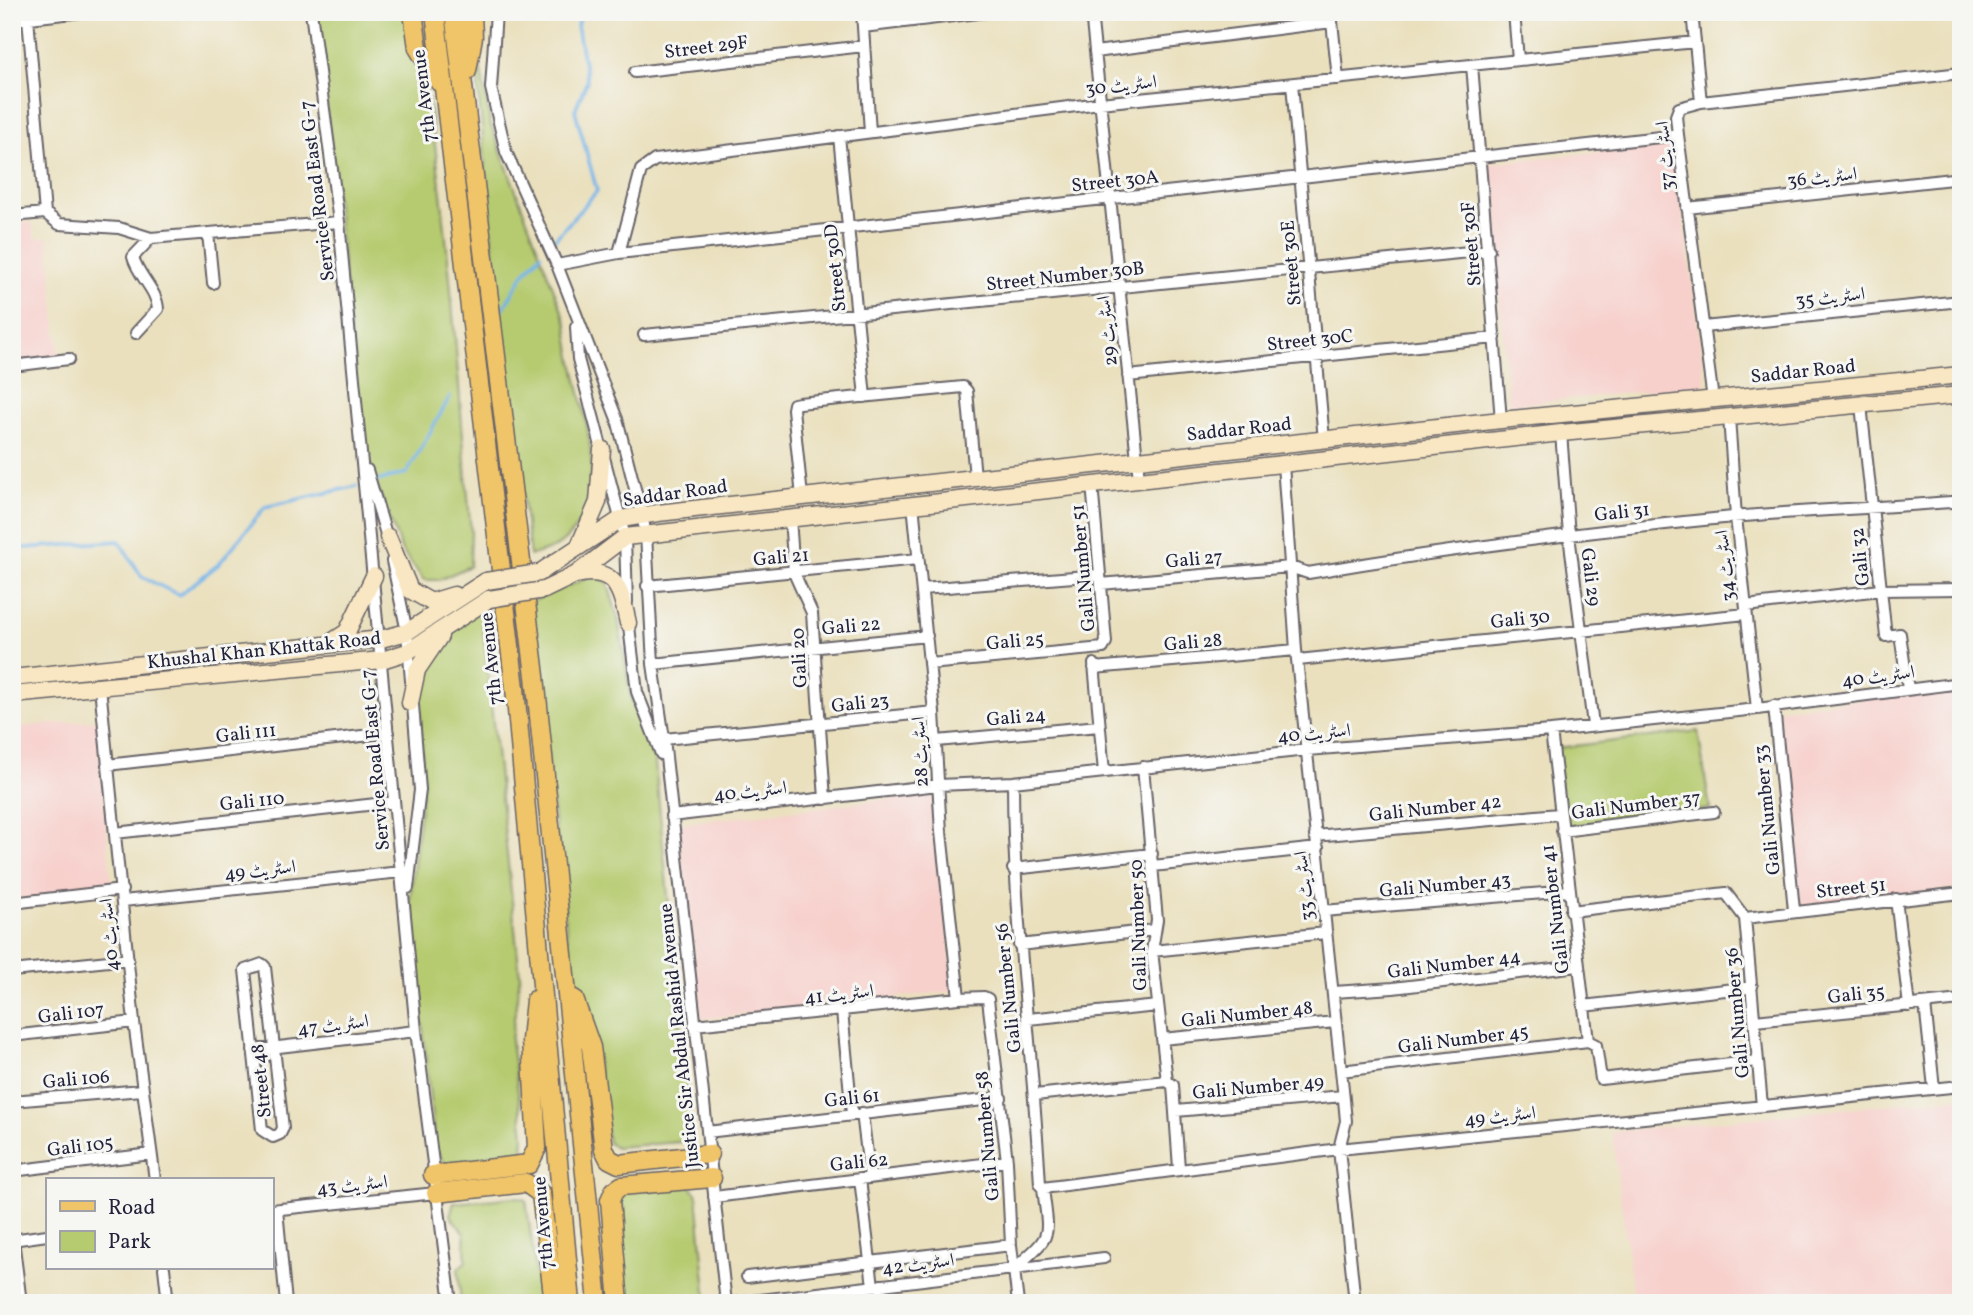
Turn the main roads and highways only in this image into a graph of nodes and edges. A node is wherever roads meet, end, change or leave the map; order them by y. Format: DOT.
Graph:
graph roads {
  1 [pos="412,12"];
  2 [pos="435,12"];
  3 [pos="454,12"];
  4 [pos="472,12"];
  5 [pos="443,88"];
  6 [pos="463,91"];
  7 [pos="539,965"];
  8 [pos="565,972"];
  9 [pos="709,1154"];
  10 [pos="433,1175"];
  11 [pos="712,1178"];
  12 [pos="436,1193"];
  13 [pos="554,1303"];
  14 [pos="571,1303"];
  15 [pos="598,1303"];
  16 [pos="619,1303"];
  1 -- 5 [label="main road"];
  2 -- 5 [label="main road, 7th Avenue"];
  3 -- 6 [label="main road"];
  4 -- 6 [label="main road"];
  5 -- 7 [label="main road, 7th Avenue"];
  6 -- 8 [label="main road"];
  7 -- 10 [label="main road"];
  7 -- 14 [label="main road, 7th Avenue"];
  8 -- 9 [label="main road"];
  8 -- 15 [label="main road"];
  11 -- 16 [label="main road"];
  12 -- 13 [label="main road"];
}
